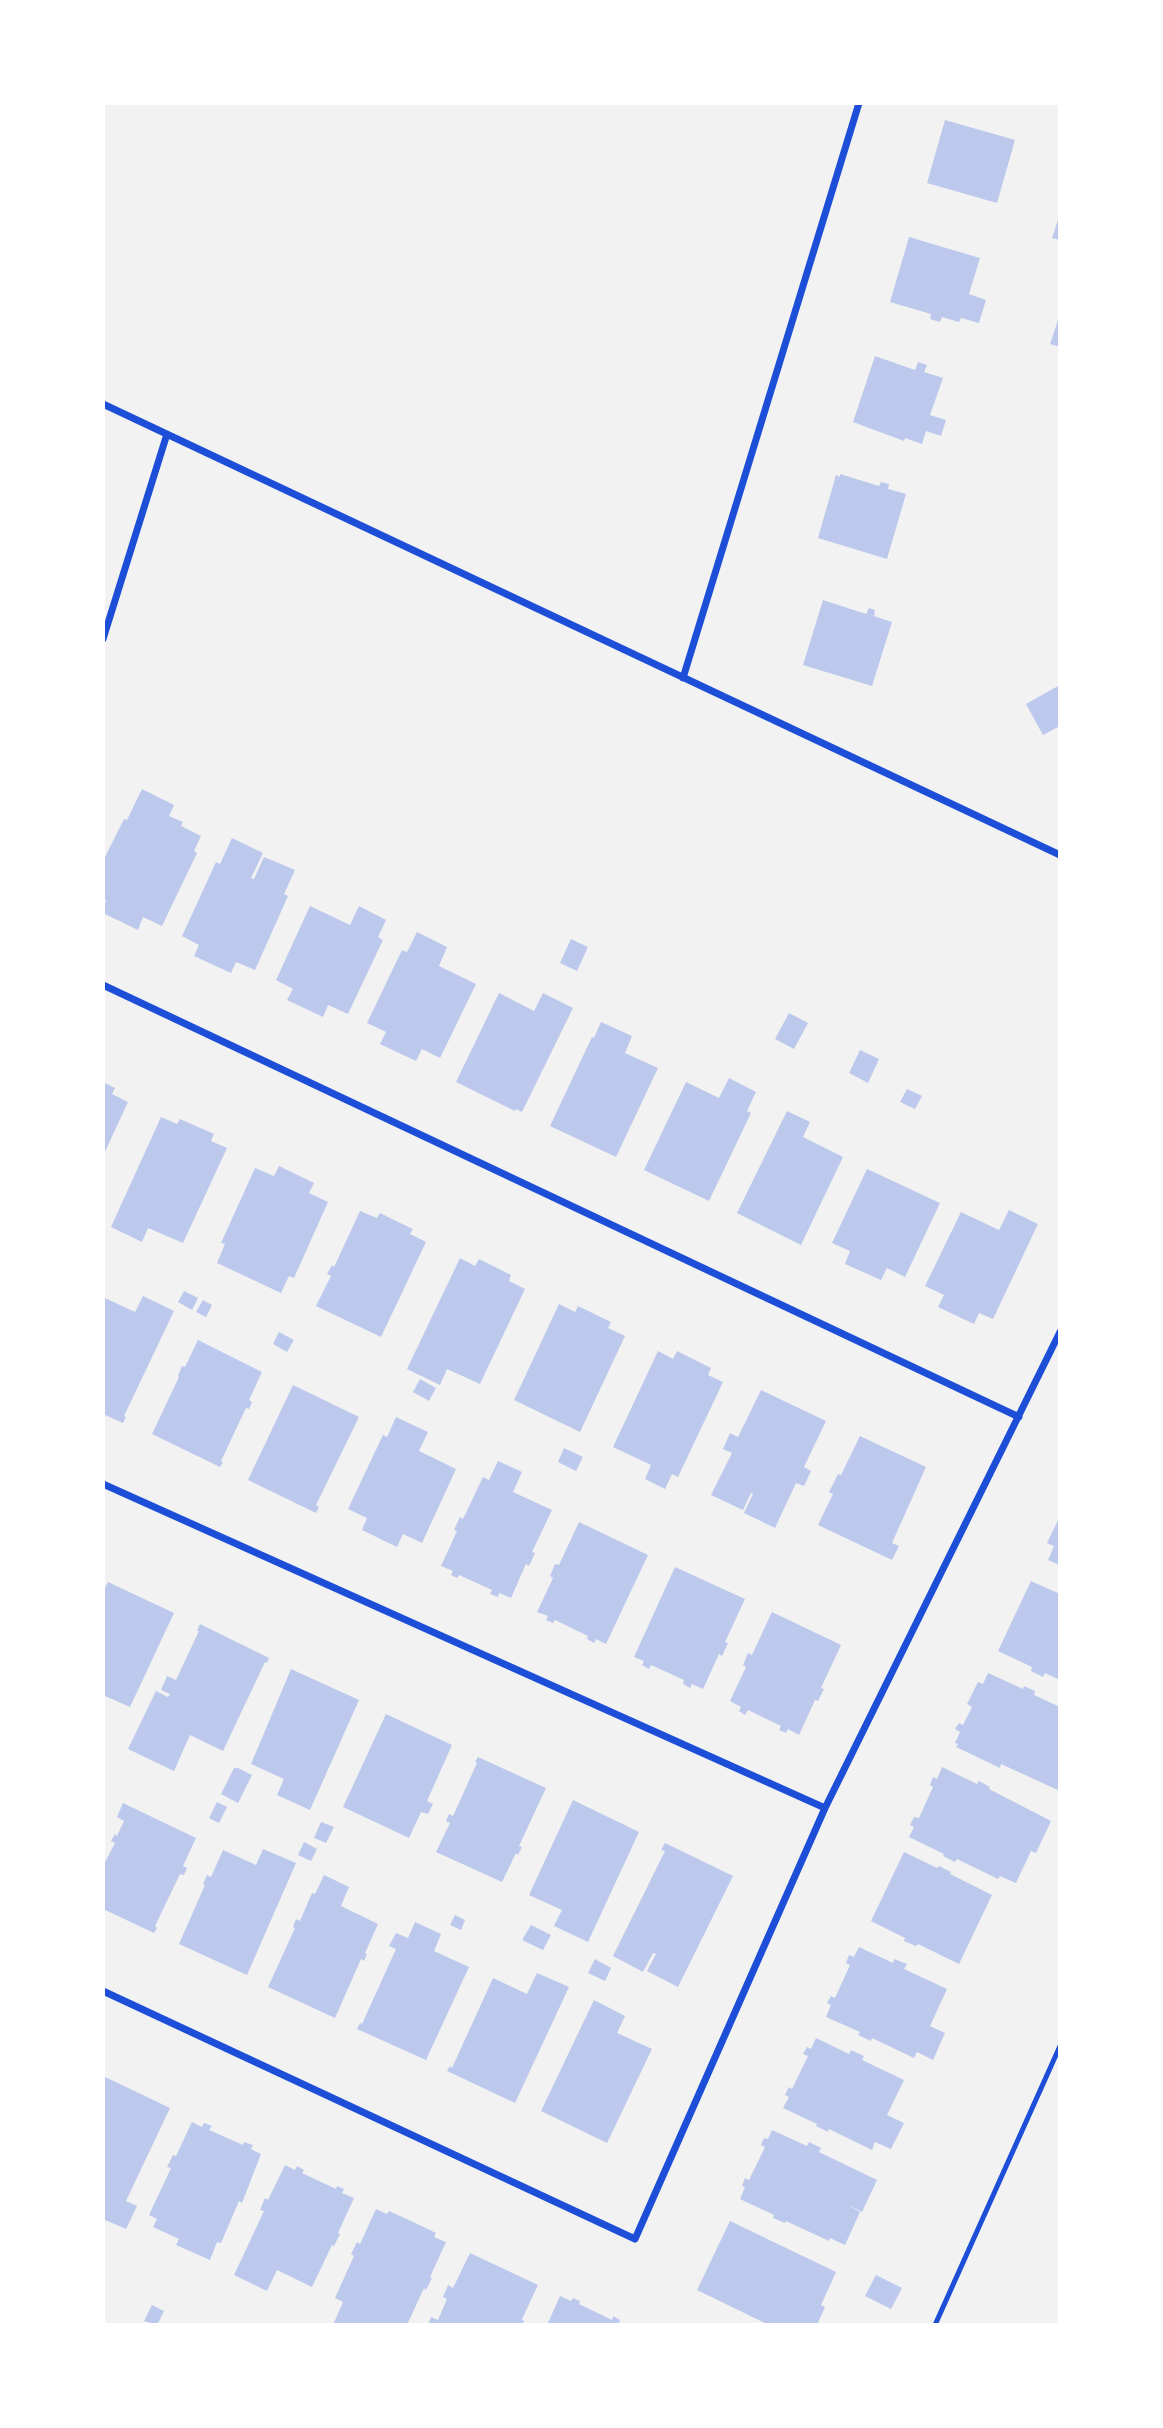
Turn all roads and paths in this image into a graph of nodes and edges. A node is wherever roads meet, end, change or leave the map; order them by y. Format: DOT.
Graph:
graph roads {
  1 [pos="859,103"];
  2 [pos="103,404"];
  3 [pos="167,434"];
  4 [pos="103,639"];
  5 [pos="683,678"];
  6 [pos="1060,855"];
  7 [pos="103,985"];
  8 [pos="1060,1332"];
  9 [pos="1018,1417"];
  10 [pos="103,1484"];
  11 [pos="825,1808"];
  12 [pos="103,1990"];
  13 [pos="1060,2046"];
  14 [pos="935,2325"];
  1 -- 5 [label="street"];
  2 -- 3 [label="street"];
  3 -- 4 [label="street"];
  3 -- 5 [label="street"];
  5 -- 6 [label="street"];
  7 -- 9 [label="street"];
  8 -- 9 [label="street"];
  9 -- 11 [label="street"];
  10 -- 11 [label="street"];
  11 -- 12 [label="street"];
  13 -- 14 [label="lane"];
}
